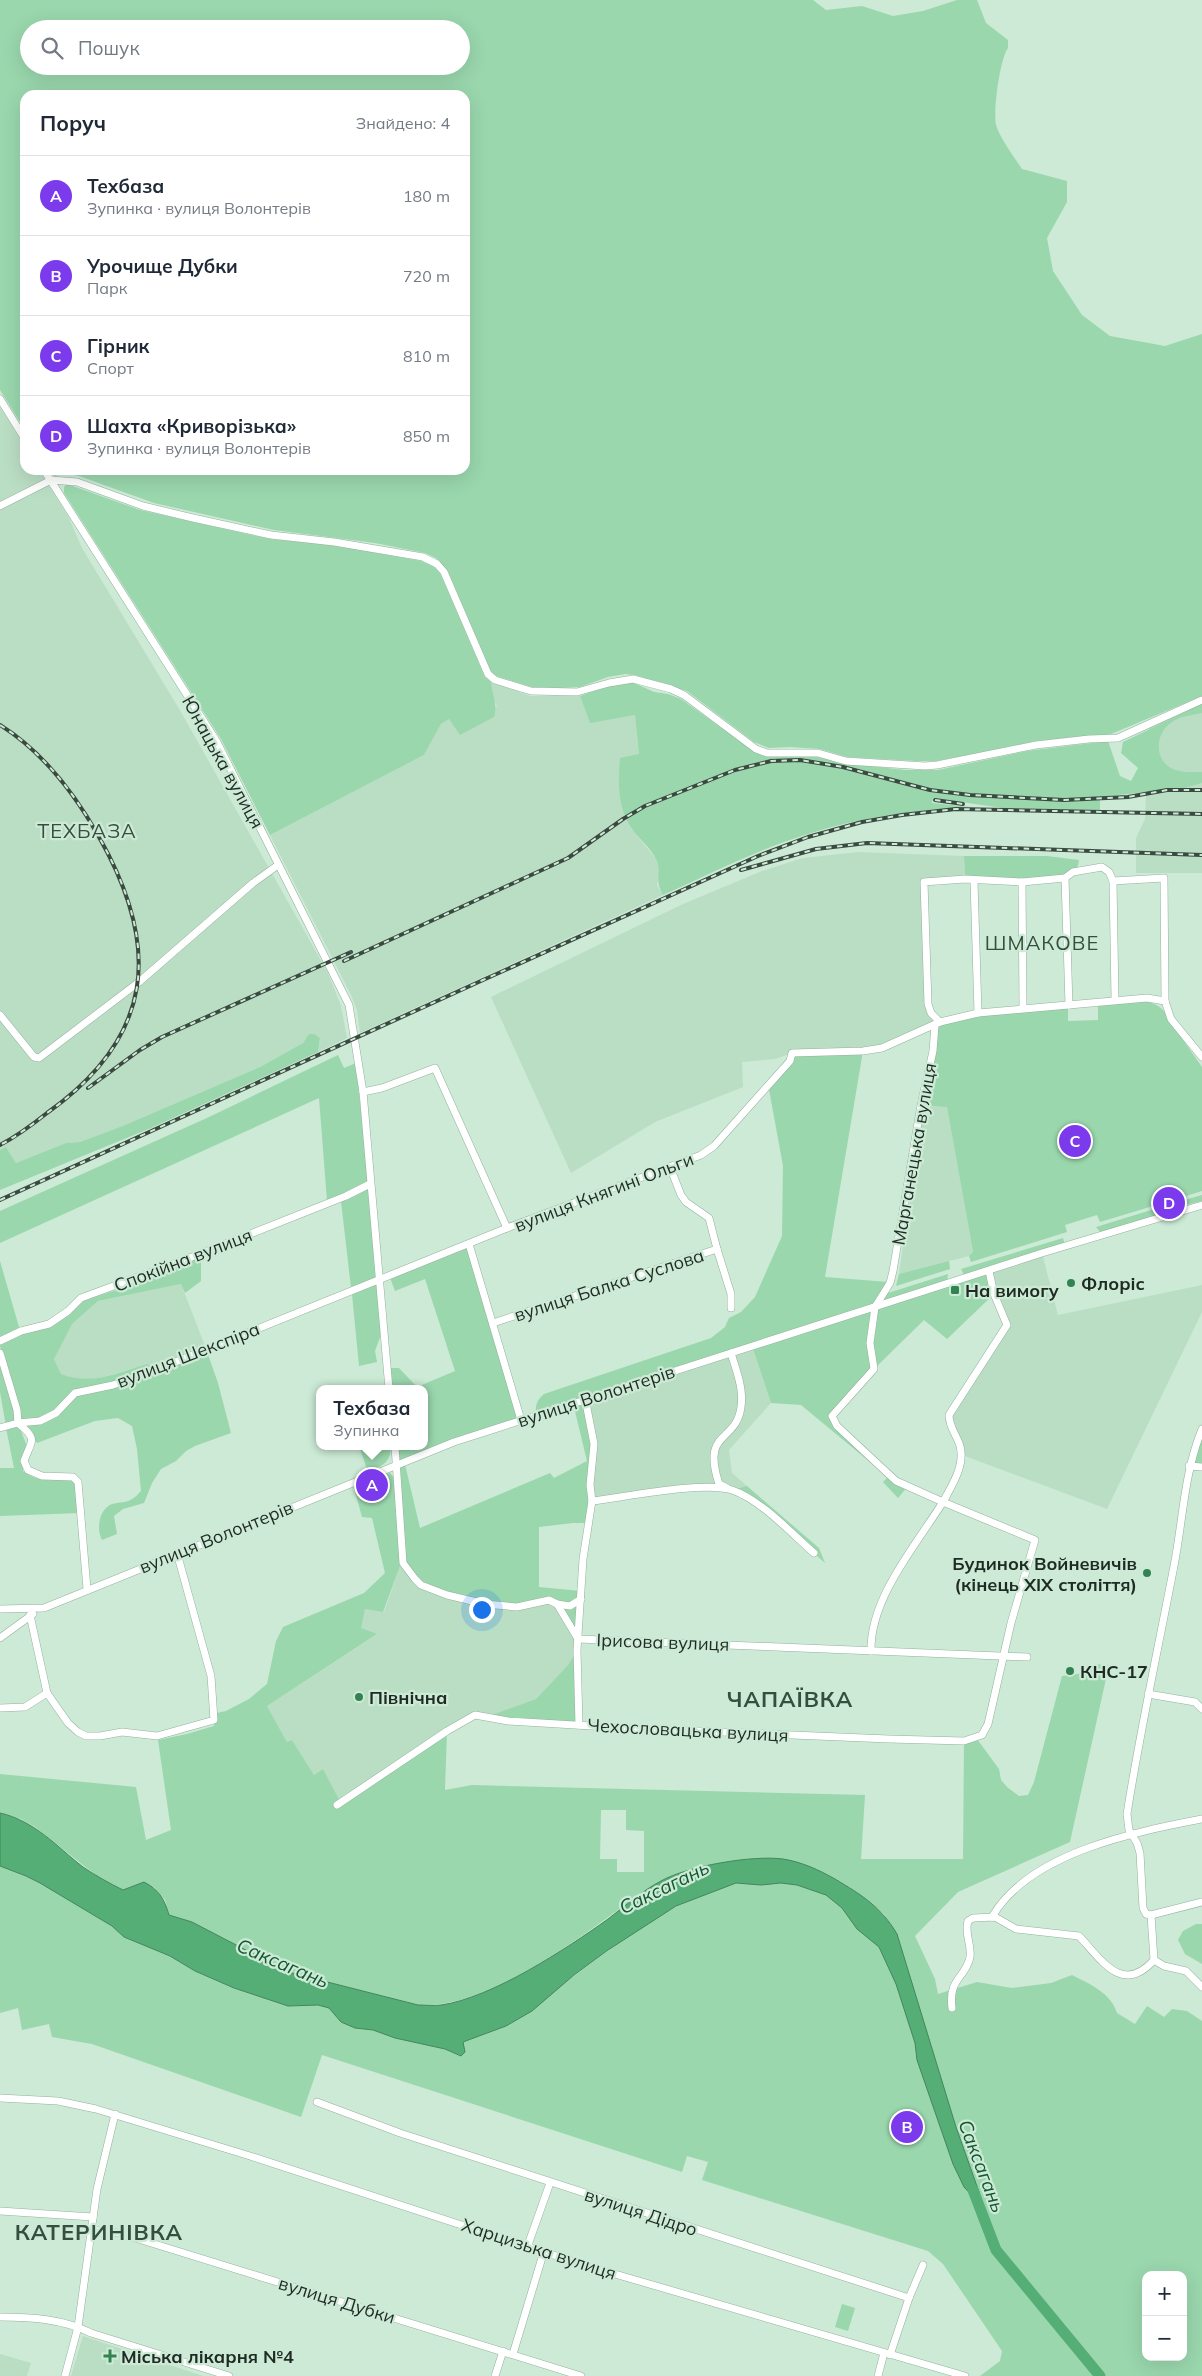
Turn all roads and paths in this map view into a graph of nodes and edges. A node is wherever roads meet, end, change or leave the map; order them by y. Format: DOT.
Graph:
graph roads {
  1 [pos="0,400"];
  2 [pos="20,431"];
  3 [pos="48,475"];
  4 [pos="51,480"];
  5 [pos="0,506"];
  6 [pos="1202,700"];
  7 [pos="278,865"];
  8 [pos="1065,878"];
  9 [pos="974,881"];
  10 [pos="1113,881"];
  11 [pos="1022,882"];
  12 [pos="1115,999"];
  13 [pos="1165,1001"];
  14 [pos="1069,1005"];
  15 [pos="1023,1007"];
  16 [pos="978,1013"];
  17 [pos="0,1016"];
  18 [pos="937,1024"];
  19 [pos="1202,1056"];
  20 [pos="362,1092"];
  21 [pos="670,1167"];
  22 [pos="370,1184"];
  23 [pos="1202,1205"];
  24 [pos="506,1228"];
  25 [pos="468,1244"];
  26 [pos="717,1250"];
  27 [pos="989,1270"];
  28 [pos="379,1280"];
  29 [pos="875,1307"];
  30 [pos="731,1308"];
  31 [pos="493,1324"];
  32 [pos="0,1341"];
  33 [pos="0,1353"];
  34 [pos="731,1353"];
  35 [pos="389,1385"];
  36 [pos="585,1398"];
  37 [pos="521,1420"];
  38 [pos="18,1423"];
  39 [pos="0,1428"];
  40 [pos="1202,1429"];
  41 [pos="395,1450"];
  42 [pos="396,1464"];
  43 [pos="1189,1466"];
  44 [pos="1202,1467"];
  45 [pos="732,1490"];
  46 [pos="592,1501"];
  47 [pos="944,1502"];
  48 [pos="177,1553"];
  49 [pos="814,1553"];
  50 [pos="87,1589"];
  51 [pos="581,1598"];
  52 [pos="557,1604"];
  53 [pos="44,1608"];
  54 [pos="0,1609"];
  55 [pos="30,1615"];
  56 [pos="0,1638"];
  57 [pos="578,1639"];
  58 [pos="871,1651"];
  59 [pos="1004,1656"];
  60 [pos="1027,1657"];
  61 [pos="47,1694"];
  62 [pos="1148,1694"];
  63 [pos="0,1708"];
  64 [pos="1202,1709"];
  65 [pos="579,1724"];
  66 [pos="337,1805"];
  67 [pos="1202,1819"];
  68 [pos="1130,1834"];
  69 [pos="1202,1902"];
  70 [pos="1151,1915"];
  71 [pos="992,1917"];
  72 [pos="1154,1960"];
  73 [pos="1202,1987"];
  74 [pos="952,2008"];
  75 [pos="0,2098"];
  76 [pos="317,2102"];
  77 [pos="115,2114"];
  78 [pos="550,2183"];
  79 [pos="0,2211"];
  80 [pos="93,2217"];
  81 [pos="92,2230"];
  82 [pos="528,2246"];
  83 [pos="544,2251"];
  84 [pos="923,2265"];
  85 [pos="909,2298"];
  86 [pos="0,2317"];
  87 [pos="78,2327"];
  88 [pos="503,2351"];
  89 [pos="513,2354"];
  90 [pos="887,2354"];
  91 [pos="65,2376"];
  92 [pos="229,2376"];
  93 [pos="495,2376"];
  94 [pos="581,2376"];
  95 [pos="878,2376"];
  96 [pos="965,2376"];
  1 -- 2 [label="street"];
  3 -- 4 [label="street, Юнацька вулиця"];
  4 -- 5 [label="street"];
  4 -- 6 [label="street"];
  4 -- 7 [label="street, Юнацька вулиця"];
  7 -- 17 [label="street"];
  7 -- 20 [label="street, Юнацька вулиця"];
  8 -- 10 [label="street"];
  8 -- 11 [label="street"];
  8 -- 14 [label="street"];
  9 -- 11 [label="street"];
  9 -- 16 [label="street"];
  9 -- 18 [label="street"];
  10 -- 12 [label="street"];
  10 -- 13 [label="street"];
  11 -- 15 [label="street"];
  12 -- 13 [label="street"];
  12 -- 14 [label="street"];
  13 -- 19 [label="street"];
  14 -- 15 [label="street"];
  15 -- 16 [label="street"];
  16 -- 18 [label="street"];
  18 -- 21 [label="street, вулиця Княгині Ольги"];
  18 -- 29 [label="street, Марганецька вулиця"];
  20 -- 22 [label="street, Юнацька вулиця"];
  20 -- 24 [label="street"];
  21 -- 24 [label="street, вулиця Княгині Ольги"];
  21 -- 26 [label="street, вулиця Балка Суслова"];
  22 -- 28 [label="street, Юнацька вулиця"];
  22 -- 32 [label="street, Спокійна вулиця"];
  23 -- 27 [label="street, вулиця Волонтерів"];
  24 -- 25 [label="street, вулиця Княгині Ольги"];
  25 -- 28 [label="street, вулиця Княгині Ольги"];
  25 -- 31 [label="street"];
  26 -- 30 [label="street"];
  26 -- 31 [label="street, вулиця Балка Суслова"];
  27 -- 29 [label="street, вулиця Волонтерів"];
  27 -- 47 [label="street"];
  28 -- 35 [label="street, Юнацька вулиця"];
  28 -- 38 [label="street, вулиця Шекспіра"];
  29 -- 34 [label="street, вулиця Волонтерів"];
  29 -- 47 [label="street"];
  31 -- 37 [label="street"];
  33 -- 38 [label="street"];
  34 -- 36 [label="street, вулиця Волонтерів"];
  34 -- 45 [label="street"];
  36 -- 37 [label="street, вулиця Волонтерів"];
  36 -- 46 [label="street"];
  37 -- 42 [label="street, вулиця Волонтерів"];
  38 -- 39 [label="street, вулиця Шекспіра"];
  38 -- 50 [label="street"];
  40 -- 43 [label="street"];
  41 -- 42 [label="street"];
  42 -- 48 [label="street, вулиця Волонтерів"];
  42 -- 52 [label="street"];
  43 -- 44 [label="street"];
  43 -- 62 [label="street"];
  45 -- 46 [label="street"];
  45 -- 49 [label="street"];
  46 -- 51 [label="street"];
  47 -- 58 [label="street"];
  47 -- 59 [label="street"];
  48 -- 50 [label="street, вулиця Волонтерів"];
  48 -- 61 [label="street"];
  50 -- 53 [label="street, вулиця Волонтерів"];
  51 -- 52 [label="street"];
  51 -- 57 [label="street"];
  52 -- 57 [label="street, Ірисова вулиця"];
  53 -- 54 [label="street, вулиця Волонтерів"];
  53 -- 55 [label="street"];
  55 -- 56 [label="street"];
  55 -- 61 [label="street"];
  57 -- 58 [label="street, Ірисова вулиця"];
  57 -- 65 [label="street"];
  58 -- 59 [label="street, Ірисова вулиця"];
  59 -- 60 [label="street, Ірисова вулиця"];
  59 -- 65 [label="street, Чехословацька вулиця"];
  61 -- 63 [label="street"];
  62 -- 64 [label="street"];
  62 -- 68 [label="street"];
  65 -- 66 [label="street, Чехословацька вулиця"];
  67 -- 68 [label="street"];
  68 -- 70 [label="street"];
  68 -- 71 [label="street"];
  69 -- 70 [label="street"];
  70 -- 72 [label="street"];
  71 -- 72 [label="street"];
  71 -- 74 [label="street"];
  72 -- 73 [label="street"];
  75 -- 77 [label="street, Харцизька вулиця"];
  76 -- 78 [label="street, вулиця Дідро"];
  77 -- 80 [label="street"];
  77 -- 82 [label="street, Харцизька вулиця"];
  78 -- 82 [label="street"];
  78 -- 85 [label="street, вулиця Дідро"];
  79 -- 80 [label="street"];
  80 -- 81 [label="street"];
  81 -- 87 [label="street"];
  81 -- 88 [label="street, вулиця Дубки"];
  82 -- 83 [label="street, Харцизька вулиця"];
  83 -- 89 [label="street"];
  83 -- 90 [label="street, Харцизька вулиця"];
  84 -- 85 [label="street"];
  85 -- 90 [label="street"];
  86 -- 87 [label="street"];
  87 -- 91 [label="street"];
  87 -- 92 [label="street"];
  88 -- 89 [label="street, вулиця Дубки"];
  88 -- 93 [label="street"];
  89 -- 94 [label="street, вулиця Дубки"];
  90 -- 95 [label="street"];
  90 -- 96 [label="street, Харцизька вулиця"];
}
